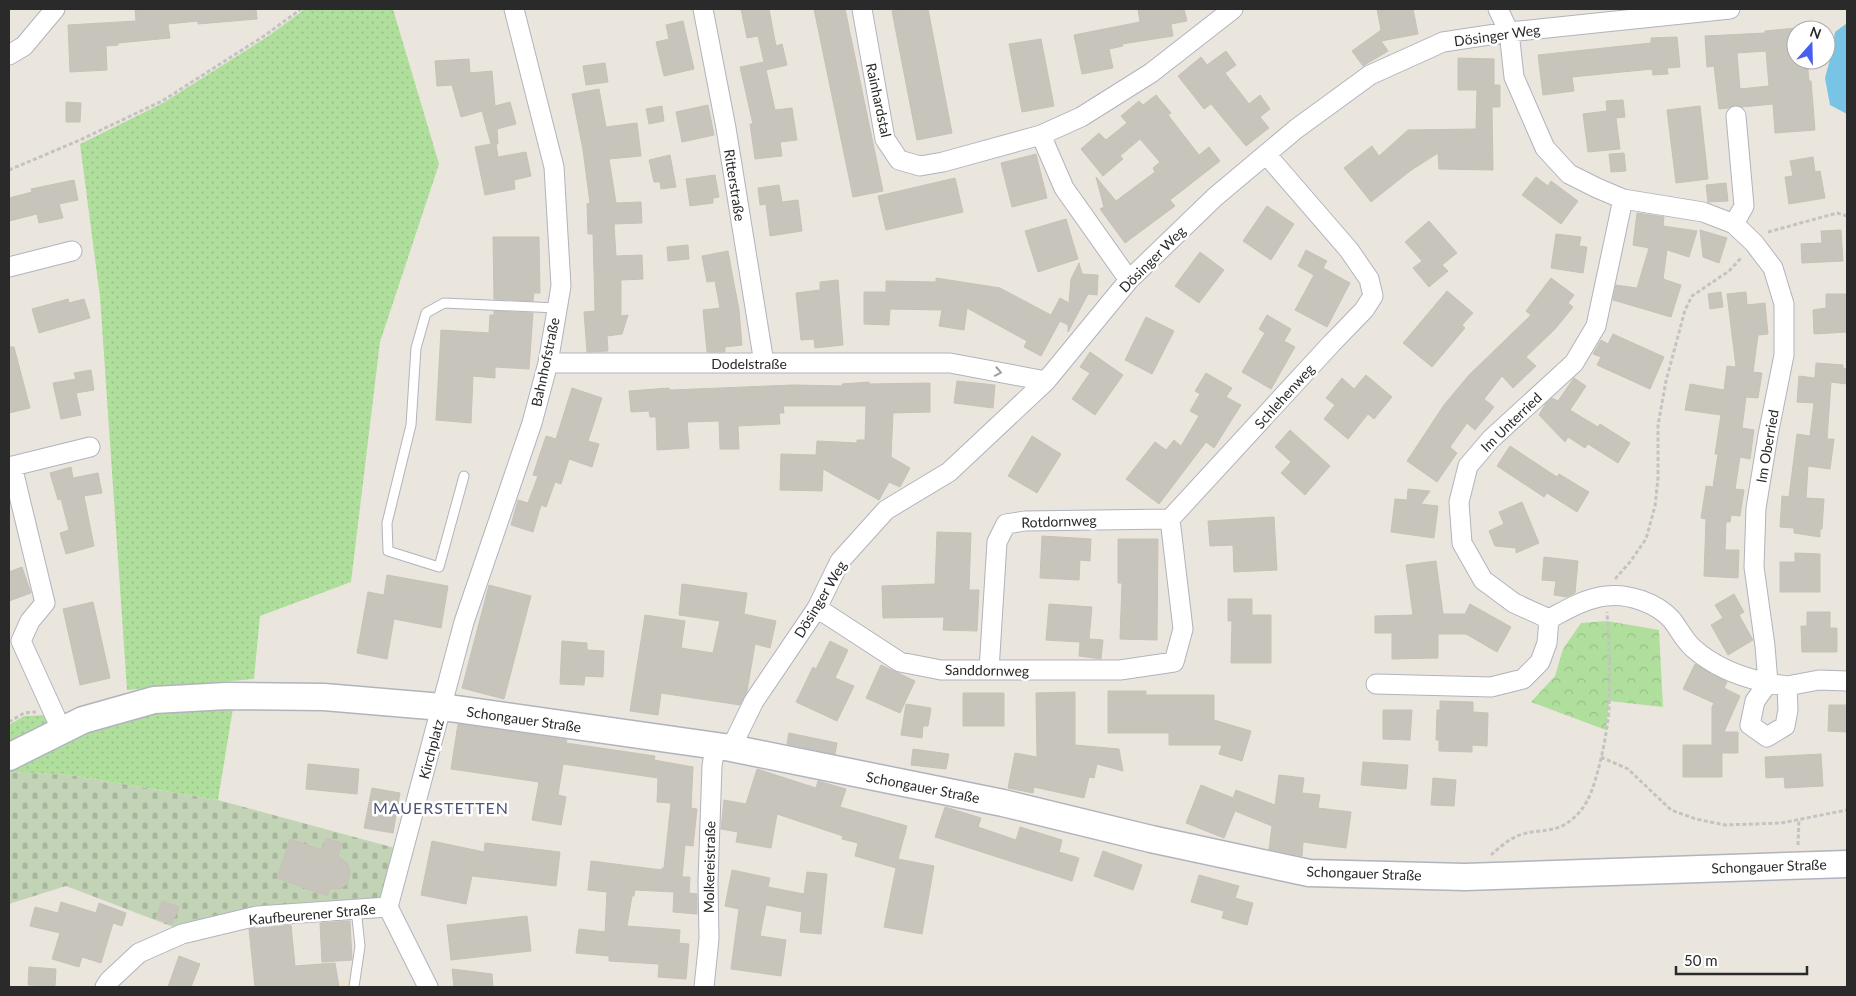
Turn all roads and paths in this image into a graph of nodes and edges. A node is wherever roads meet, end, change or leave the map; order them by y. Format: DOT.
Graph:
graph roads {
  1 [pos="55,9"];
  2 [pos="301,9"];
  3 [pos="514,9"];
  4 [pos="702,9"];
  5 [pos="862,9"];
  6 [pos="1233,9"];
  7 [pos="1498,9"];
  8 [pos="1730,9"];
  9 [pos="1509,32"];
  10 [pos="9,55"];
  11 [pos="1736,116"];
  12 [pos="1041,135"];
  13 [pos="1266,154"];
  14 [pos="9,170"];
  15 [pos="1623,199"];
  16 [pos="1847,216"];
  17 [pos="1734,224"];
  18 [pos="1754,243"];
  19 [pos="72,251"];
  20 [pos="9,267"];
  21 [pos="1129,280"];
  22 [pos="557,308"];
  23 [pos="548,363"];
  24 [pos="764,363"];
  25 [pos="1046,380"];
  26 [pos="90,447"];
  27 [pos="10,466"];
  28 [pos="464,476"];
  29 [pos="1170,519"];
  30 [pos="1606,596"];
  31 [pos="816,608"];
  32 [pos="1549,619"];
  33 [pos="990,670"];
  34 [pos="1847,681"];
  35 [pos="1768,683"];
  36 [pos="1376,684"];
  37 [pos="1787,686"];
  38 [pos="442,707"];
  39 [pos="57,720"];
  40 [pos="9,722"];
  41 [pos="723,747"];
  42 [pos="9,757"];
  43 [pos="1601,757"];
  44 [pos="1847,810"];
  45 [pos="1798,819"];
  46 [pos="1805,848"];
  47 [pos="1847,864"];
  48 [pos="1465,877"];
  49 [pos="388,907"];
  50 [pos="356,909"];
  51 [pos="105,987"];
  52 [pos="354,987"];
  53 [pos="428,987"];
  54 [pos="704,987"];
  1 -- 10 [label="street"];
  2 -- 14 [label="path"];
  3 -- 22 [label="street, Bahnhofstraße"];
  4 -- 24 [label="street, Ritterstraße"];
  5 -- 12 [label="street, Rainhardstal"];
  6 -- 12 [label="street, Rainhardstal"];
  7 -- 9 [label="street, Im Oberried"];
  8 -- 9 [label="street, Dösinger Weg"];
  9 -- 13 [label="street, Dösinger Weg"];
  9 -- 15 [label="street, Im Oberried"];
  11 -- 17 [label="street"];
  12 -- 21 [label="street"];
  13 -- 21 [label="street, Dösinger Weg"];
  13 -- 29 [label="street, Schlehenweg"];
  15 -- 17 [label="street, Im Oberried"];
  15 -- 32 [label="street, Im Unterried"];
  16 -- 18 [label="path"];
  17 -- 18 [label="street, Im Oberried"];
  18 -- 30 [label="path"];
  18 -- 35 [label="street, Im Oberried"];
  19 -- 20 [label="street"];
  21 -- 25 [label="street, Dösinger Weg"];
  22 -- 23 [label="street, Bahnhofstraße"];
  22 -- 28 [label="lane"];
  23 -- 24 [label="street, Dodelstraße"];
  23 -- 38 [label="street, Bahnhofstraße"];
  24 -- 25 [label="street, Dodelstraße, one-way"];
  25 -- 31 [label="street, Dösinger Weg"];
  26 -- 27 [label="street"];
  27 -- 39 [label="street"];
  29 -- 33 [label="street, Rotdornweg"];
  29 -- 33 [label="street, Sanddornweg"];
  30 -- 32 [label="street"];
  30 -- 35 [label="street"];
  30 -- 43 [label="path"];
  31 -- 33 [label="street, Sanddornweg"];
  31 -- 41 [label="street, Dösinger Weg"];
  32 -- 36 [label="street"];
  34 -- 37 [label="street"];
  35 -- 37 [label="street"];
  35 -- 37 [label="street"];
  38 -- 39 [label="main road, Schongauer Straße"];
  38 -- 41 [label="main road, Schongauer Straße"];
  38 -- 49 [label="street, Kirchplatz"];
  39 -- 40 [label="path"];
  39 -- 42 [label="main road, Schongauer Straße"];
  41 -- 48 [label="main road, Schongauer Straße"];
  41 -- 54 [label="street, Molkereistraße"];
  43 -- 45 [label="path"];
  43 -- 48 [label="path"];
  44 -- 45 [label="path"];
  45 -- 46 [label="path"];
  47 -- 48 [label="main road, Schongauer Straße"];
  49 -- 50 [label="street, Kaufbeurener Straße"];
  49 -- 53 [label="street"];
  50 -- 51 [label="street, Kaufbeurener Straße"];
  50 -- 52 [label="lane"];
}
